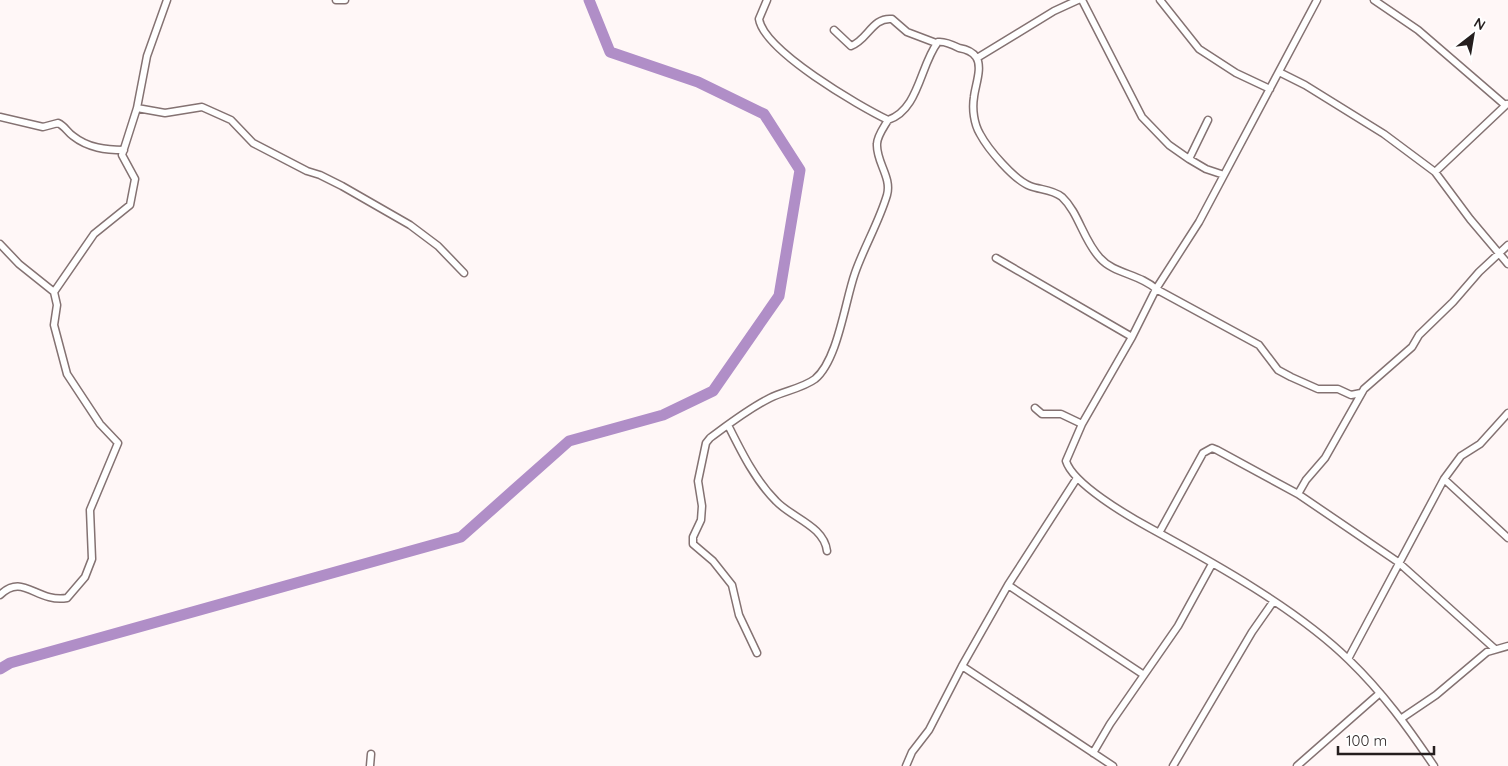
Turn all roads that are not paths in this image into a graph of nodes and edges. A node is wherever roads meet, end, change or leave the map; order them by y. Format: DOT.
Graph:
graph roads {
  1 [pos="167,0"];
  2 [pos="336,0"];
  3 [pos="346,0"];
  4 [pos="767,0"];
  5 [pos="1080,0"];
  6 [pos="1160,0"];
  7 [pos="1318,0"];
  8 [pos="1374,0"];
  9 [pos="834,30"];
  10 [pos="936,43"];
  11 [pos="977,58"];
  12 [pos="1279,72"];
  13 [pos="1270,89"];
  14 [pos="1506,104"];
  15 [pos="137,108"];
  16 [pos="0,117"];
  17 [pos="888,120"];
  18 [pos="1208,120"];
  19 [pos="124,150"];
  20 [pos="1189,159"];
  21 [pos="1435,172"];
  22 [pos="1224,175"];
  23 [pos="0,244"];
  24 [pos="1508,245"];
  25 [pos="1499,254"];
  26 [pos="996,258"];
  27 [pos="1508,264"];
  28 [pos="464,273"];
  29 [pos="1156,288"];
  30 [pos="54,292"];
  31 [pos="1132,337"];
  32 [pos="1361,393"];
  33 [pos="1035,408"];
  34 [pos="1508,413"];
  35 [pos="1082,424"];
  36 [pos="728,425"];
  37 [pos="1077,478"];
  38 [pos="1444,479"];
  39 [pos="1298,494"];
  40 [pos="1159,533"];
  41 [pos="1508,538"];
  42 [pos="827,551"];
  43 [pos="1398,562"];
  44 [pos="1212,564"];
  45 [pos="1008,585"];
  46 [pos="0,595"];
  47 [pos="1273,602"];
  48 [pos="1508,646"];
  49 [pos="1495,648"];
  50 [pos="757,652"];
  51 [pos="1348,659"];
  52 [pos="962,666"];
  53 [pos="1144,675"];
  54 [pos="1380,692"];
  55 [pos="1402,718"];
  56 [pos="1093,753"];
  57 [pos="371,754"];
  58 [pos="370,766"];
  59 [pos="906,766"];
  60 [pos="1113,766"];
  61 [pos="1173,766"];
  62 [pos="1297,766"];
  63 [pos="1434,766"];
  1 -- 15 [label="street"];
  2 -- 3 [label="street"];
  4 -- 17 [label="street"];
  5 -- 11 [label="street"];
  5 -- 20 [label="street"];
  6 -- 13 [label="street"];
  7 -- 12 [label="street"];
  8 -- 14 [label="street"];
  9 -- 10 [label="street"];
  10 -- 11 [label="street"];
  10 -- 17 [label="street"];
  11 -- 29 [label="street"];
  12 -- 13 [label="street"];
  12 -- 21 [label="street"];
  13 -- 22 [label="street"];
  14 -- 21 [label="street"];
  15 -- 19 [label="street"];
  15 -- 28 [label="street"];
  16 -- 19 [label="street"];
  17 -- 36 [label="street"];
  18 -- 20 [label="street"];
  19 -- 30 [label="street"];
  20 -- 22 [label="street"];
  21 -- 25 [label="street"];
  22 -- 29 [label="street"];
  23 -- 30 [label="street"];
  24 -- 25 [label="street"];
  25 -- 27 [label="street"];
  25 -- 32 [label="street"];
  26 -- 31 [label="street"];
  29 -- 31 [label="street"];
  29 -- 32 [label="street"];
  30 -- 46 [label="street"];
  31 -- 35 [label="street"];
  32 -- 39 [label="street"];
  33 -- 35 [label="street"];
  34 -- 38 [label="street"];
  35 -- 37 [label="street"];
  36 -- 42 [label="street"];
  36 -- 50 [label="street"];
  37 -- 40 [label="street"];
  37 -- 45 [label="street"];
  38 -- 41 [label="street"];
  38 -- 43 [label="street"];
  39 -- 40 [label="street"];
  39 -- 43 [label="street"];
  40 -- 44 [label="street"];
  43 -- 49 [label="street"];
  43 -- 51 [label="street"];
  44 -- 47 [label="street"];
  44 -- 53 [label="street"];
  45 -- 52 [label="street"];
  45 -- 53 [label="street"];
  47 -- 51 [label="street"];
  47 -- 61 [label="street"];
  48 -- 49 [label="street"];
  49 -- 55 [label="street"];
  51 -- 54 [label="street"];
  52 -- 56 [label="street"];
  52 -- 59 [label="street"];
  53 -- 56 [label="street"];
  54 -- 55 [label="street"];
  54 -- 62 [label="street"];
  55 -- 63 [label="street"];
  56 -- 60 [label="street"];
  57 -- 58 [label="street"];
}
